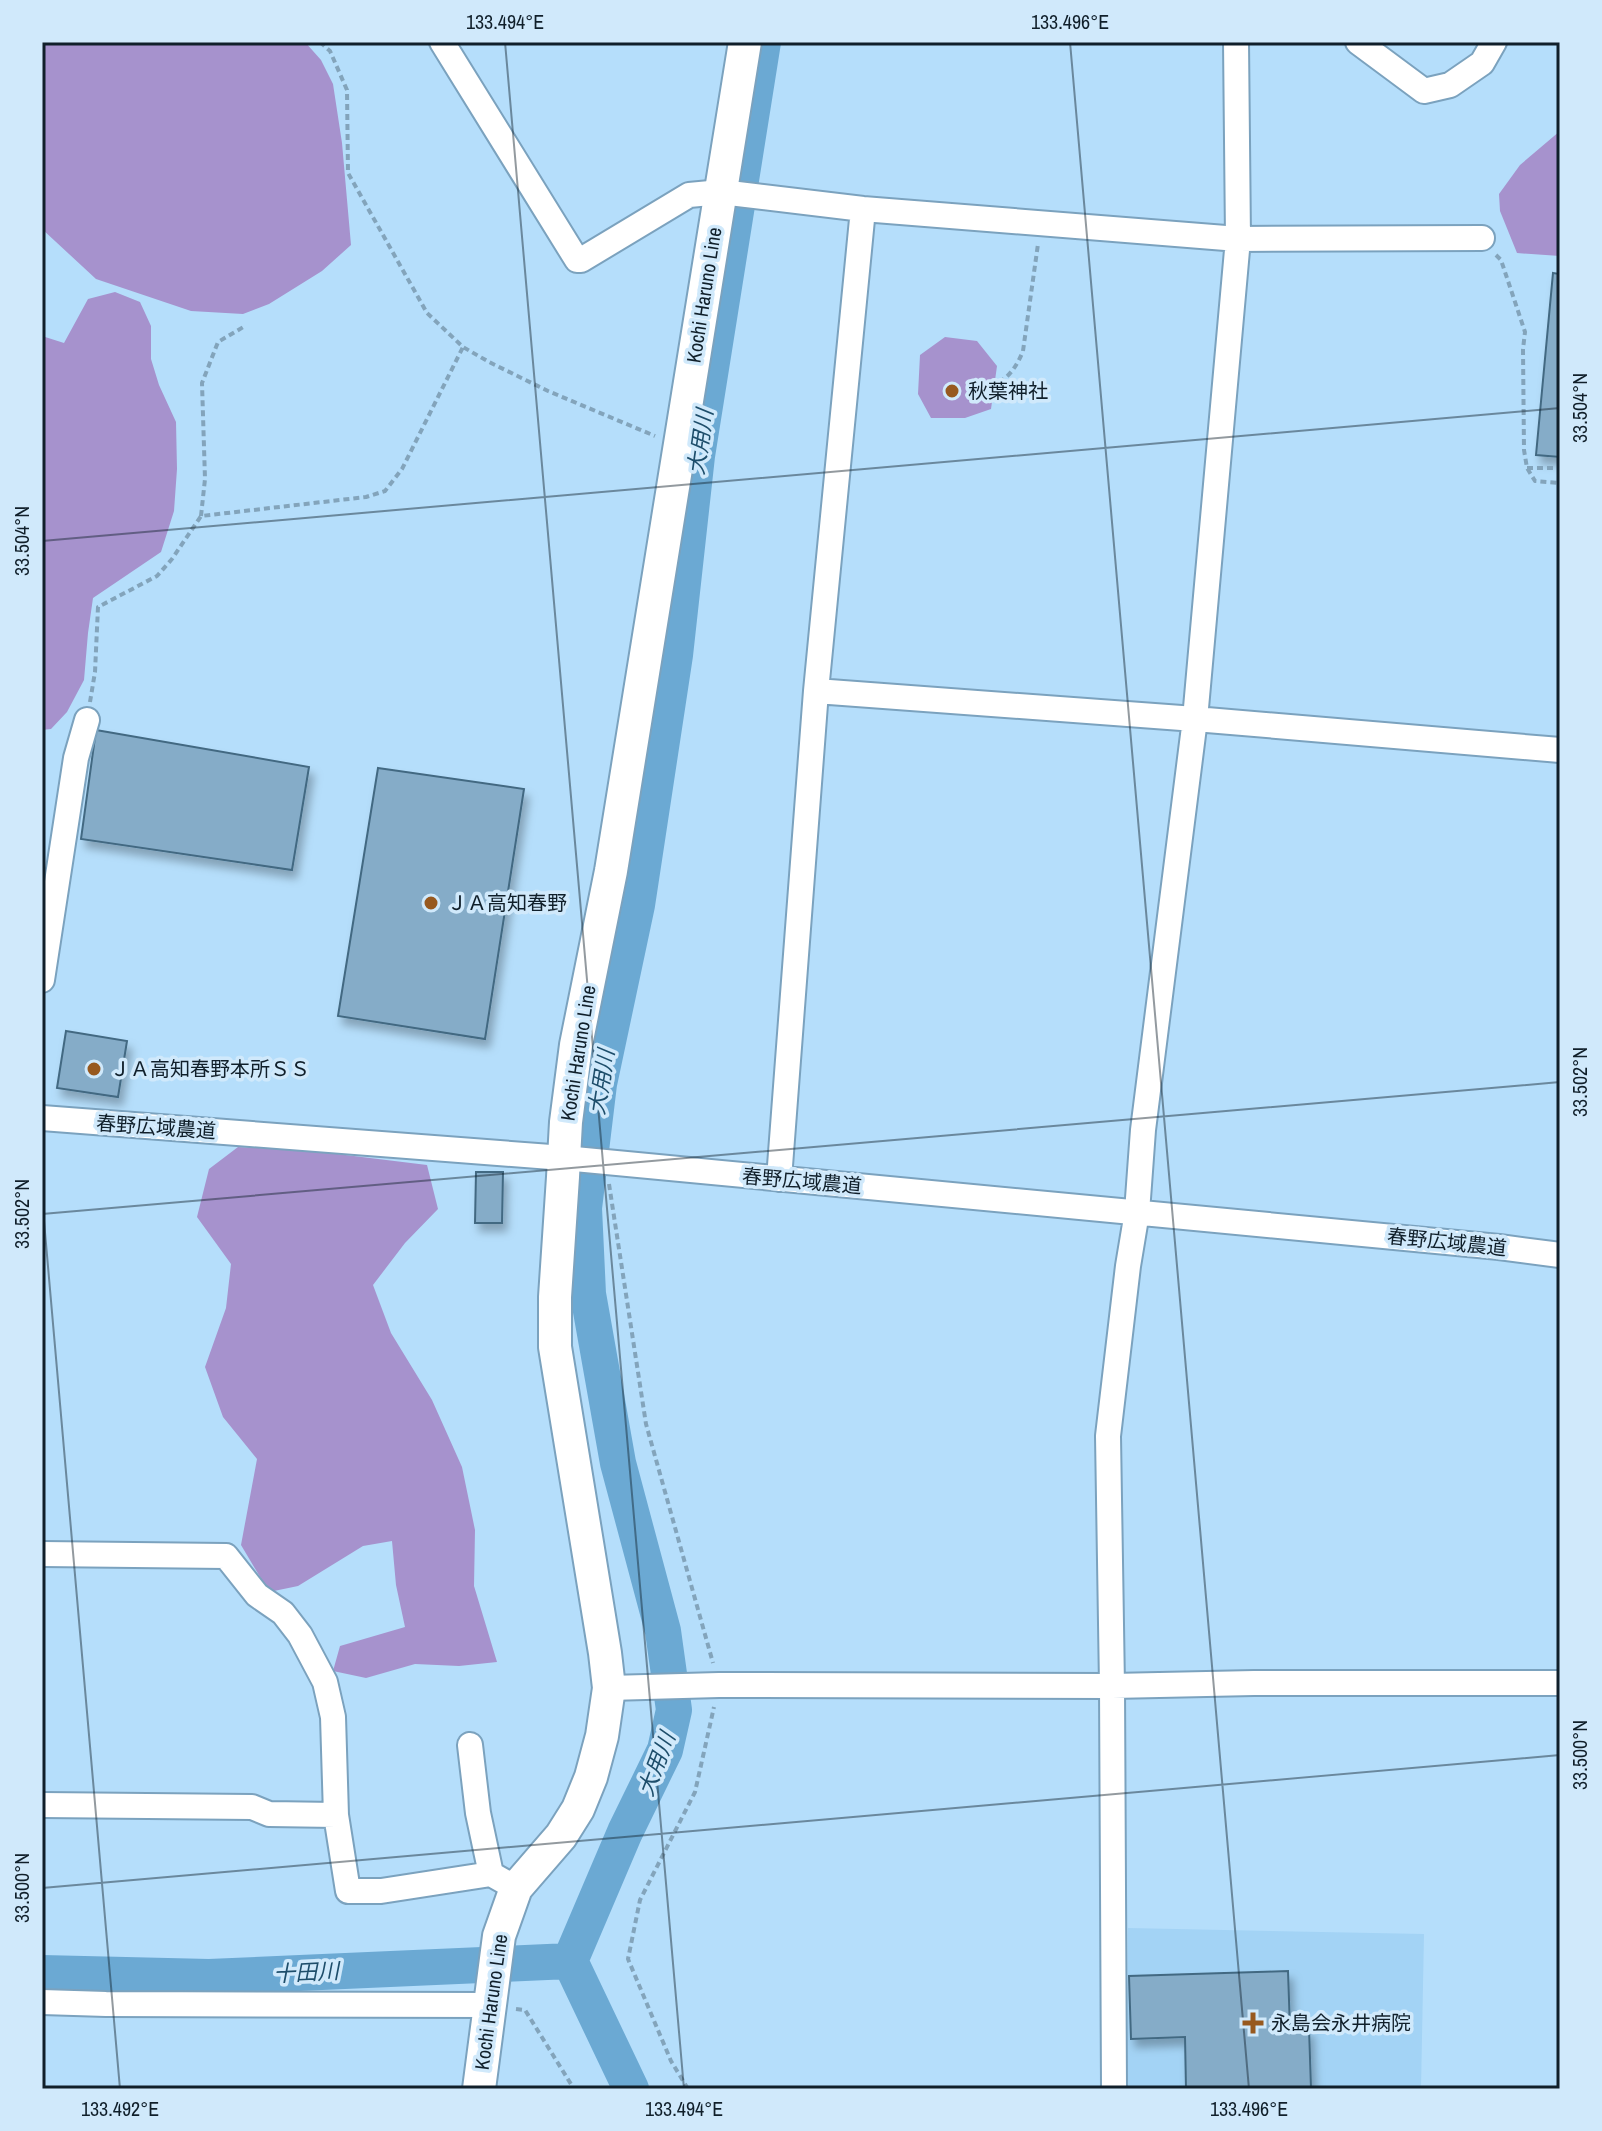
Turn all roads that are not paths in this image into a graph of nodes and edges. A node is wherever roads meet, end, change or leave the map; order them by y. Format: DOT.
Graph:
graph roads {
  1 [pos="442,42"];
  2 [pos="744,42"];
  3 [pos="1236,42"];
  4 [pos="1358,42"];
  5 [pos="1494,42"];
  6 [pos="736,194"];
  7 [pos="863,209"];
  8 [pos="1482,238"];
  9 [pos="1238,239"];
  10 [pos="816,691"];
  11 [pos="1195,719"];
  12 [pos="87,720"];
  13 [pos="1560,750"];
  14 [pos="42,980"];
  15 [pos="42,1118"];
  16 [pos="564,1158"];
  17 [pos="779,1179"];
  18 [pos="1137,1212"];
  19 [pos="1560,1255"];
  20 [pos="42,1554"];
  21 [pos="1560,1683"];
  22 [pos="1112,1686"];
  23 [pos="622,1687"];
  24 [pos="470,1745"];
  25 [pos="42,1805"];
  26 [pos="336,1815"];
  27 [pos="504,1881"];
  28 [pos="42,2002"];
  29 [pos="490,2002"];
  30 [pos="479,2089"];
  31 [pos="1114,2089"];
  1 -- 6 [label="street"];
  2 -- 6 [label="main road, Kochi Haruno Line"];
  3 -- 9 [label="street"];
  4 -- 5 [label="street"];
  6 -- 7 [label="street"];
  6 -- 16 [label="main road, Kochi Haruno Line"];
  7 -- 9 [label="street"];
  7 -- 10 [label="street"];
  8 -- 9 [label="street"];
  9 -- 11 [label="street"];
  10 -- 11 [label="street"];
  10 -- 17 [label="street"];
  11 -- 13 [label="street"];
  11 -- 18 [label="street"];
  12 -- 14 [label="street"];
  15 -- 16 [label="street, 春野広域農道"];
  16 -- 17 [label="street, 春野広域農道"];
  16 -- 23 [label="main road, Kochi Haruno Line"];
  17 -- 18 [label="street, 春野広域農道"];
  18 -- 19 [label="street, 春野広域農道"];
  18 -- 22 [label="street"];
  20 -- 26 [label="street"];
  21 -- 22 [label="street"];
  22 -- 23 [label="street"];
  22 -- 31 [label="street"];
  23 -- 27 [label="main road, Kochi Haruno Line"];
  24 -- 27 [label="street"];
  25 -- 26 [label="street"];
  26 -- 27 [label="street"];
  27 -- 29 [label="main road, Kochi Haruno Line"];
  28 -- 29 [label="street"];
  29 -- 30 [label="main road, Kochi Haruno Line"];
}
